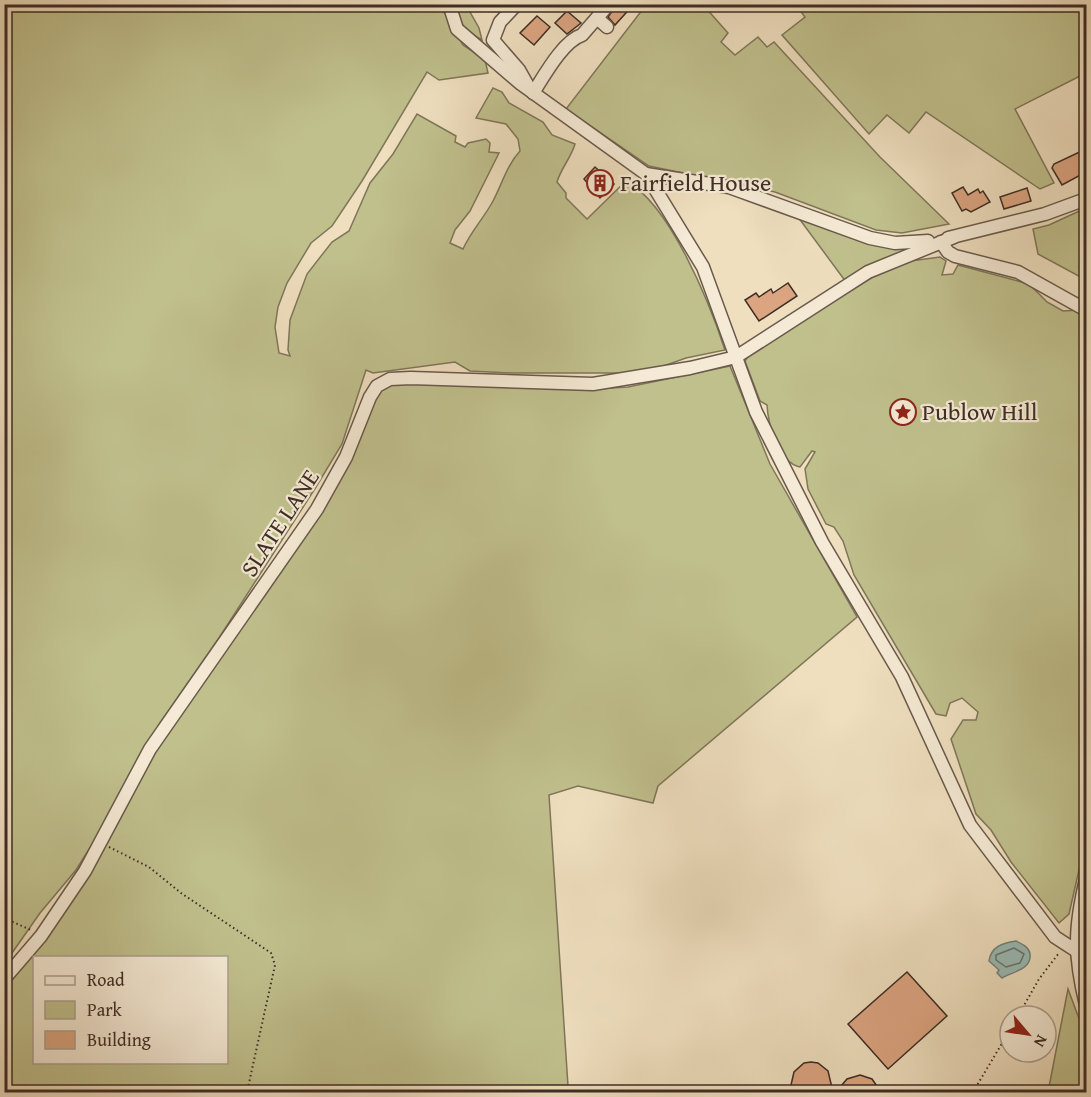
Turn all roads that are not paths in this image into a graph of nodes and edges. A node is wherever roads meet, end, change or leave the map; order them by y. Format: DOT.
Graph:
graph roads {
  1 [pos="449,4"];
  2 [pos="517,4"];
  3 [pos="609,4"];
  4 [pos="532,91"];
  5 [pos="646,174"];
  6 [pos="1086,198"];
  7 [pos="954,237"];
  8 [pos="941,242"];
  9 [pos="1086,310"];
  10 [pos="736,357"];
  11 [pos="1086,879"];
  12 [pos="1069,948"];
  13 [pos="4,979"];
  14 [pos="1086,1005"];
  1 -- 4 [label="street"];
  2 -- 4 [label="street"];
  3 -- 4 [label="street"];
  4 -- 5 [label="street"];
  5 -- 7 [label="street"];
  5 -- 10 [label="street"];
  6 -- 7 [label="street"];
  7 -- 8 [label="street"];
  8 -- 9 [label="street"];
  8 -- 10 [label="street"];
  10 -- 12 [label="street"];
  10 -- 13 [label="street, SLATE LANE"];
  11 -- 12 [label="street"];
  12 -- 14 [label="street"];
}
